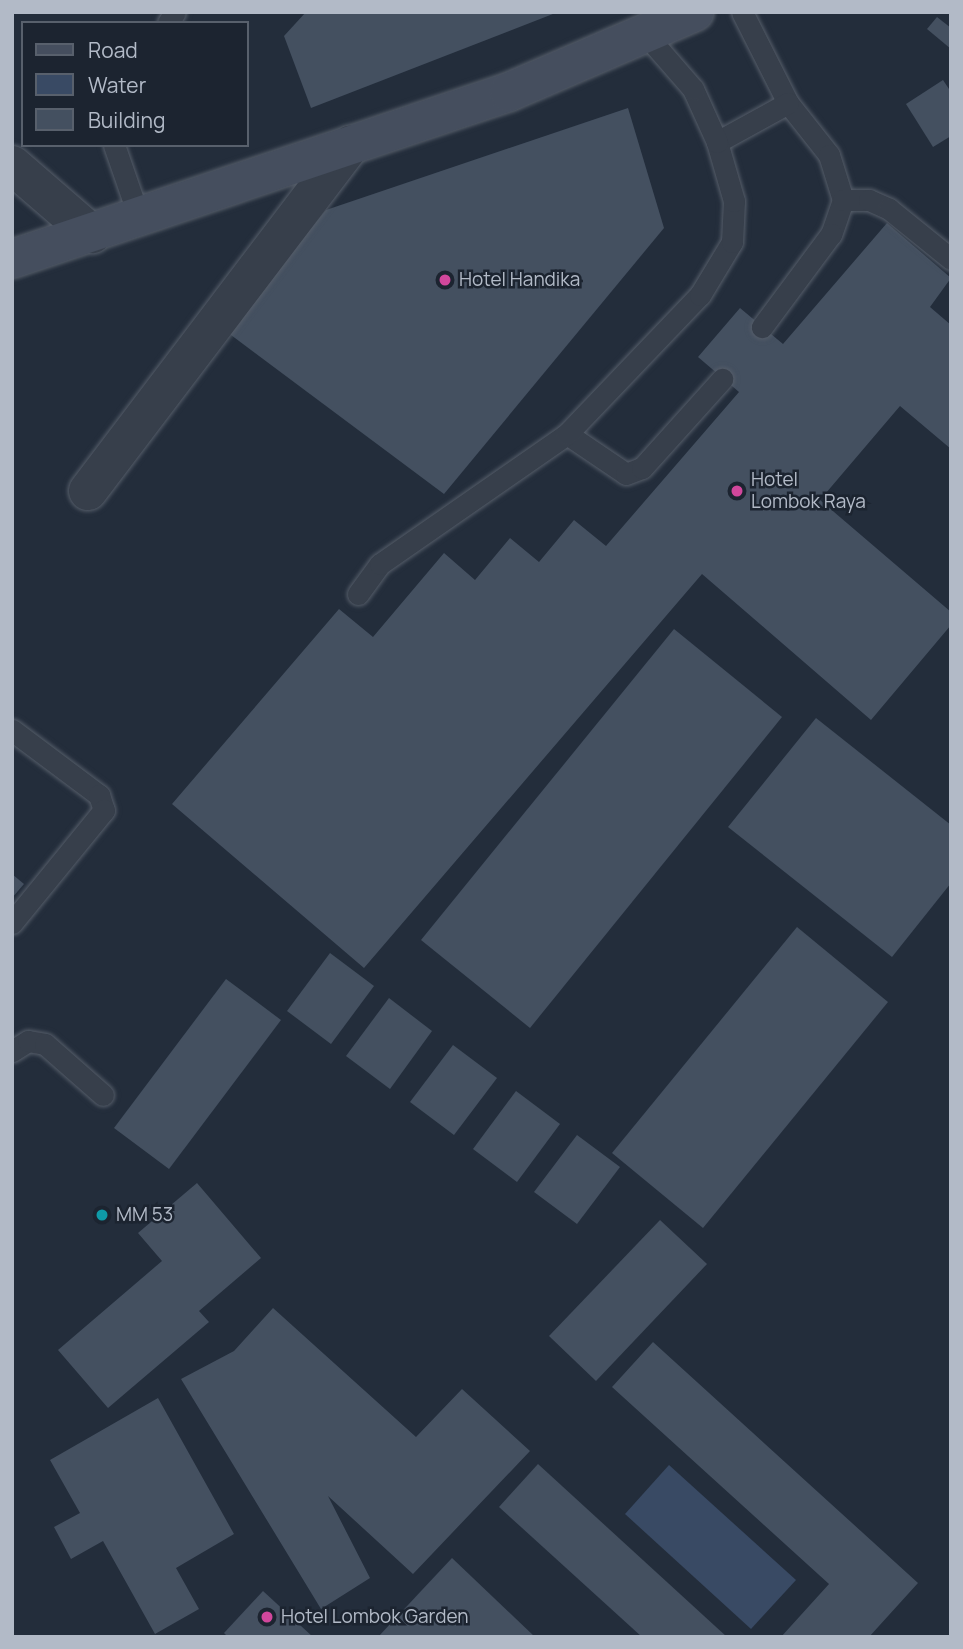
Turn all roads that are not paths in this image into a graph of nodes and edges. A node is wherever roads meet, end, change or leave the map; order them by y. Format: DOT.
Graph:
graph roads {
  1 [pos="695,12"];
  2 [pos="742,12"];
  3 [pos="647,36"];
  4 [pos="788,103"];
  5 [pos="717,142"];
  6 [pos="351,144"];
  7 [pos="115,147"];
  8 [pos="12,165"];
  9 [pos="843,200"];
  10 [pos="139,217"];
  11 [pos="92,234"];
  12 [pos="12,259"];
  13 [pos="951,259"];
  14 [pos="762,327"];
  15 [pos="722,379"];
  16 [pos="568,434"];
  17 [pos="88,491"];
  18 [pos="358,594"];
  19 [pos="12,730"];
  20 [pos="12,923"];
  21 [pos="12,1051"];
  22 [pos="103,1095"];
  1 -- 3 [label="main road"];
  2 -- 4 [label="lane"];
  3 -- 5 [label="lane"];
  3 -- 6 [label="main road"];
  4 -- 5 [label="lane"];
  4 -- 9 [label="lane"];
  5 -- 16 [label="lane"];
  6 -- 10 [label="main road"];
  6 -- 17 [label="street"];
  7 -- 10 [label="lane"];
  8 -- 11 [label="street"];
  9 -- 13 [label="lane"];
  9 -- 14 [label="lane"];
  10 -- 11 [label="main road"];
  11 -- 12 [label="main road"];
  15 -- 16 [label="lane"];
  16 -- 18 [label="lane"];
  19 -- 20 [label="lane"];
  21 -- 22 [label="lane"];
}
